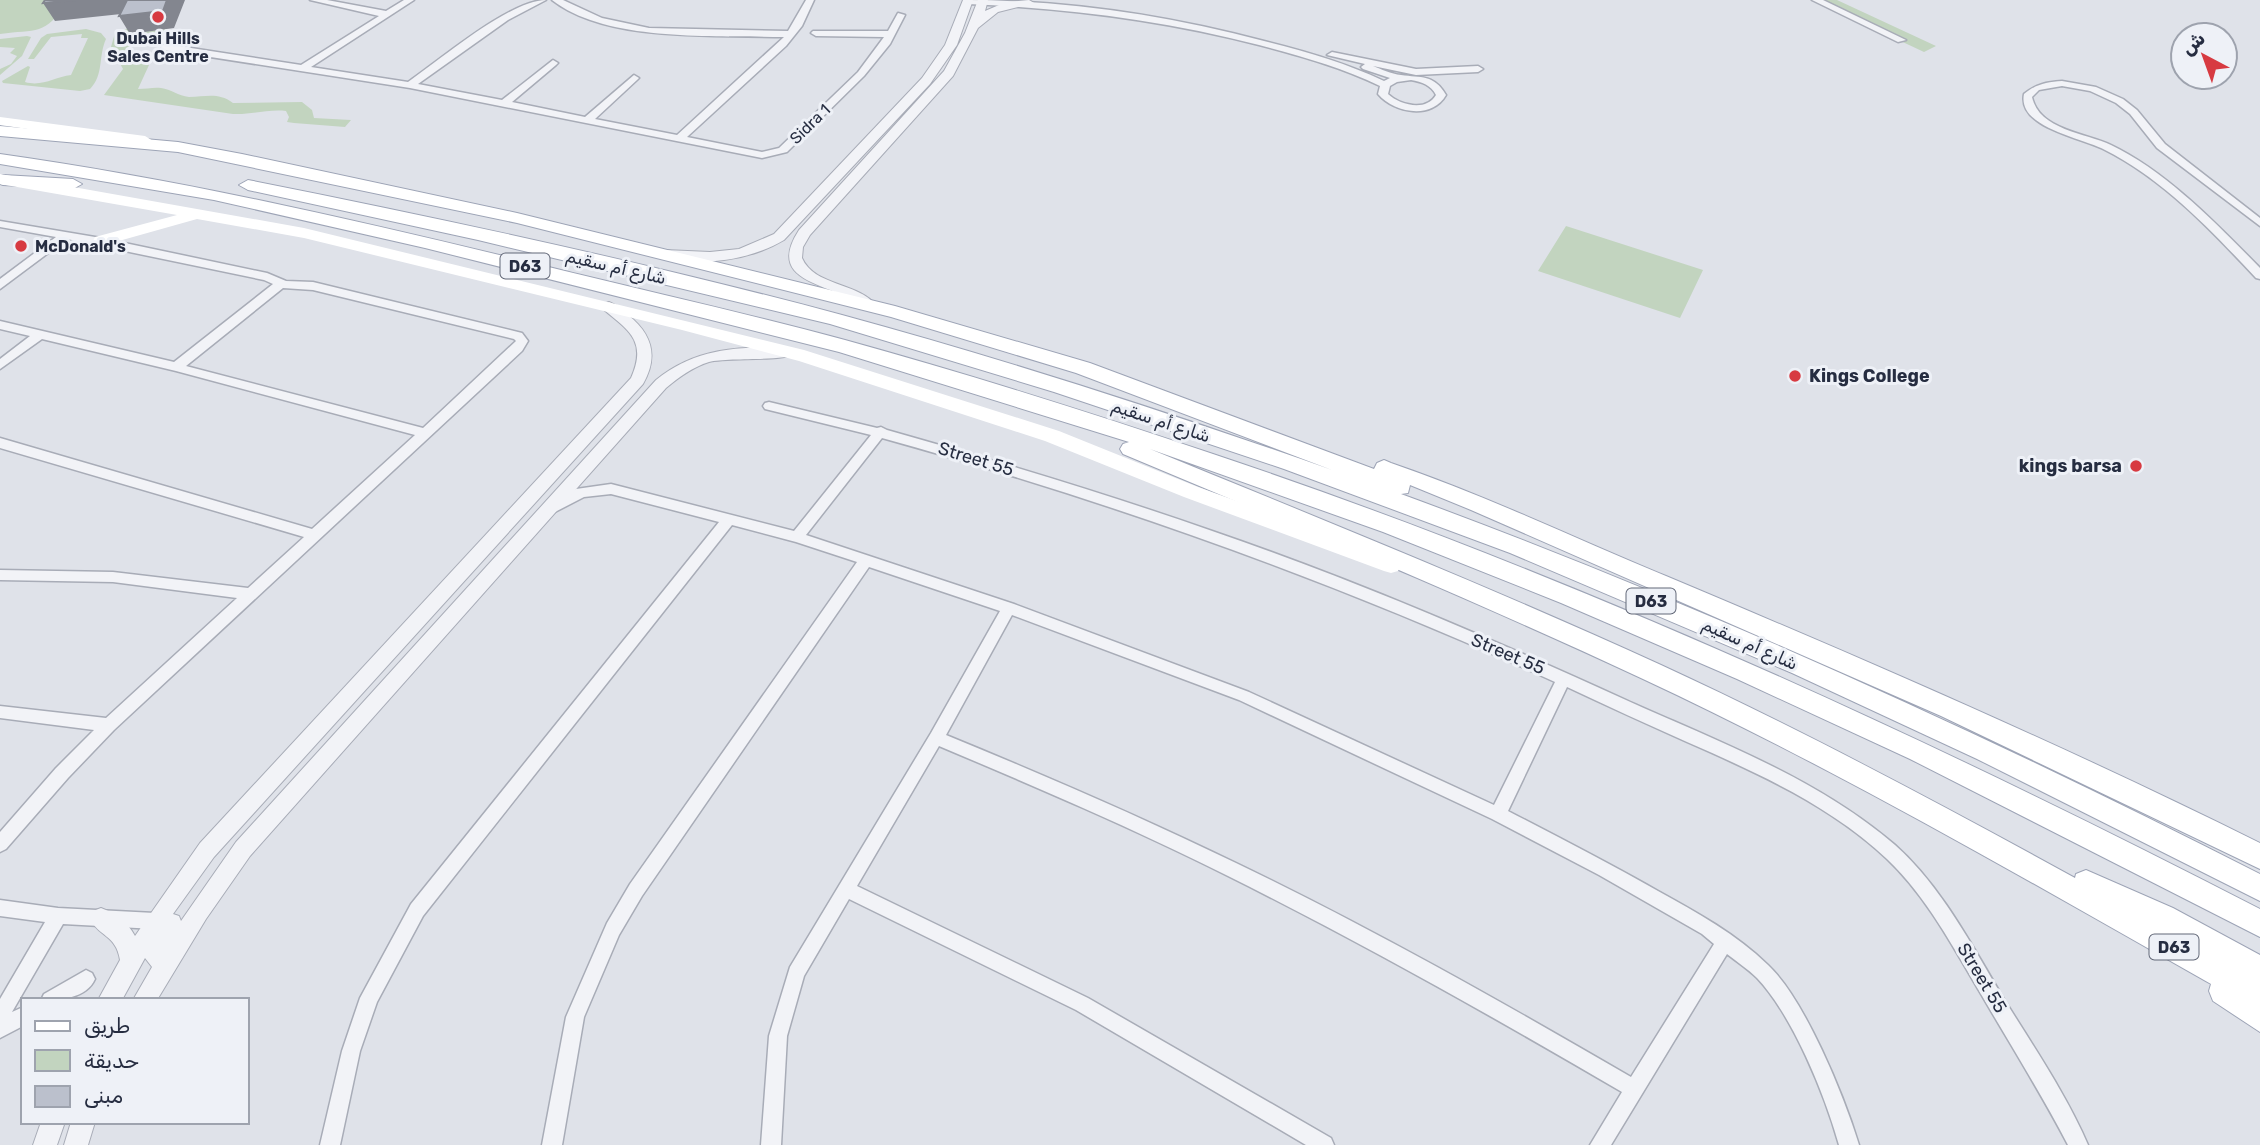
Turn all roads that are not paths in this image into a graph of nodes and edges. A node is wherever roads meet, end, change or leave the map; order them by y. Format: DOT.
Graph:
graph roads {
  1 [pos="314,0"];
  2 [pos="410,0"];
  3 [pos="542,0"];
  4 [pos="556,0"];
  5 [pos="810,0"];
  6 [pos="968,0"];
  7 [pos="983,0"];
  8 [pos="1092,0"];
  9 [pos="1816,0"];
  10 [pos="1028,3"];
  11 [pos="386,14"];
  12 [pos="901,15"];
  13 [pos="817,33"];
  14 [pos="971,33"];
  15 [pos="791,34"];
  16 [pos="891,34"];
  17 [pos="1901,40"];
  18 [pos="165,47"];
  19 [pos="1332,55"];
  20 [pos="553,63"];
  21 [pos="304,67"];
  22 [pos="1478,69"];
  23 [pos="634,78"];
  24 [pos="1401,78"];
  25 [pos="410,85"];
  26 [pos="1385,85"];
  27 [pos="505,103"];
  28 [pos="589,119"];
  29 [pos="0,121"];
  30 [pos="0,131"];
  31 [pos="680,138"];
  32 [pos="0,144"];
  33 [pos="178,147"];
  34 [pos="0,159"];
  35 [pos="2,179"];
  36 [pos="408,194"];
  37 [pos="307,213"];
  38 [pos="236,219"];
  39 [pos="2260,223"];
  40 [pos="0,224"];
  41 [pos="65,235"];
  42 [pos="101,241"];
  43 [pos="655,253"];
  44 [pos="2260,275"];
  45 [pos="282,284"];
  46 [pos="0,285"];
  47 [pos="723,292"];
  48 [pos="869,305"];
  49 [pos="609,307"];
  50 [pos="0,325"];
  51 [pos="41,334"];
  52 [pos="793,353"];
  53 [pos="0,365"];
  54 [pos="176,367"];
  55 [pos="1122,381"];
  56 [pos="769,406"];
  57 [pos="1042,407"];
  58 [pos="881,431"];
  59 [pos="424,433"];
  60 [pos="0,443"];
  61 [pos="588,465"];
  62 [pos="611,489"];
  63 [pos="539,518"];
  64 [pos="729,519"];
  65 [pos="314,535"];
  66 [pos="797,537"];
  67 [pos="1517,547"];
  68 [pos="866,560"];
  69 [pos="0,575"];
  70 [pos="1463,587"];
  71 [pos="250,594"];
  72 [pos="1009,608"];
  73 [pos="1564,678"];
  74 [pos="0,712"];
  75 [pos="109,725"];
  76 [pos="936,738"];
  77 [pos="2166,810"];
  78 [pos="1498,814"];
  79 [pos="0,844"];
  80 [pos="2260,844"];
  81 [pos="2260,857"];
  82 [pos="2026,864"];
  83 [pos="2260,888"];
  84 [pos="846,889"];
  85 [pos="2088,898"];
  86 [pos="0,908"];
  87 [pos="58,916"];
  88 [pos="101,918"];
  89 [pos="155,921"];
  90 [pos="2260,924"];
  91 [pos="1726,940"];
  92 [pos="131,961"];
  93 [pos="2260,970"];
  94 [pos="86,979"];
  95 [pos="156,980"];
  96 [pos="2260,996"];
  97 [pos="53,998"];
  98 [pos="110,998"];
  99 [pos="145,998"];
  100 [pos="0,1016"];
  101 [pos="21,1017"];
  102 [pos="2260,1017"];
  103 [pos="0,1029"];
  104 [pos="1635,1089"];
  105 [pos="52,1124"];
  106 [pos="82,1124"];
  107 [pos="1311,1142"];
  108 [pos="45,1145"];
  109 [pos="76,1145"];
  110 [pos="330,1145"];
  111 [pos="552,1145"];
  112 [pos="771,1145"];
  113 [pos="1600,1145"];
  114 [pos="1849,1145"];
  115 [pos="2078,1145"];
  1 -- 11 [label="street"];
  2 -- 11 [label="street"];
  3 -- 25 [label="street"];
  4 -- 15 [label="street"];
  5 -- 15 [label="street"];
  6 -- 7 [label="street"];
  6 -- 43 [label="street"];
  7 -- 10 [label="street"];
  7 -- 14 [label="street"];
  8 -- 19 [label="street"];
  9 -- 17 [label="street"];
  10 -- 14 [label="street"];
  10 -- 26 [label="street"];
  11 -- 21 [label="street"];
  12 -- 16 [label="street, Sidra 1"];
  13 -- 16 [label="street"];
  14 -- 48 [label="street"];
  15 -- 31 [label="street"];
  16 -- 31 [label="street, Sidra 1"];
  18 -- 21 [label="street, Sidra 1"];
  19 -- 22 [label="street"];
  19 -- 24 [label="street"];
  20 -- 27 [label="street"];
  21 -- 25 [label="street, Sidra 1"];
  23 -- 28 [label="street"];
  24 -- 26 [label="street"];
  24 -- 26 [label="street"];
  25 -- 27 [label="street, Sidra 1"];
  27 -- 28 [label="street, Sidra 1"];
  28 -- 31 [label="street, Sidra 1"];
  29 -- 33 [label="main road"];
  30 -- 33 [label="main road"];
  32 -- 47 [label="main road, شارع أم سقيم / D63"];
  33 -- 36 [label="main road"];
  34 -- 37 [label="main road, شارع أم سقيم / D63"];
  35 -- 37 [label="main road"];
  35 -- 38 [label="main road"];
  36 -- 43 [label="main road"];
  36 -- 47 [label="main road"];
  37 -- 57 [label="main road, شارع أم سقيم / D63"];
  38 -- 42 [label="main road"];
  38 -- 49 [label="main road"];
  39 -- 44 [label="street"];
  40 -- 41 [label="street"];
  41 -- 42 [label="street"];
  41 -- 46 [label="street"];
  42 -- 45 [label="street"];
  43 -- 48 [label="main road"];
  45 -- 54 [label="street"];
  45 -- 59 [label="street"];
  47 -- 67 [label="main road, شارع أم سقيم / D63"];
  48 -- 55 [label="main road"];
  49 -- 52 [label="main road"];
  49 -- 89 [label="street"];
  50 -- 51 [label="street"];
  51 -- 53 [label="street"];
  51 -- 54 [label="street"];
  52 -- 61 [label="street"];
  52 -- 70 [label="main road"];
  54 -- 59 [label="street"];
  55 -- 67 [label="main road"];
  55 -- 77 [label="main road, شارع أم سقيم / D63"];
  56 -- 58 [label="street, Street 55"];
  57 -- 70 [label="main road, شارع أم سقيم / D63"];
  57 -- 90 [label="main road, شارع أم سقيم / D63"];
  58 -- 66 [label="street"];
  58 -- 73 [label="street, Street 55"];
  59 -- 65 [label="street"];
  60 -- 65 [label="street"];
  61 -- 62 [label="street"];
  61 -- 63 [label="street"];
  62 -- 63 [label="street"];
  62 -- 64 [label="street"];
  63 -- 95 [label="street"];
  64 -- 66 [label="street"];
  64 -- 110 [label="street"];
  65 -- 71 [label="street"];
  66 -- 68 [label="street"];
  67 -- 83 [label="main road, شارع أم سقيم / D63"];
  68 -- 72 [label="street"];
  68 -- 111 [label="street"];
  69 -- 71 [label="street"];
  70 -- 82 [label="main road, شارع أم سقيم / D63"];
  71 -- 75 [label="street"];
  72 -- 76 [label="street"];
  72 -- 78 [label="street"];
  73 -- 78 [label="street"];
  73 -- 115 [label="street, Street 55"];
  74 -- 75 [label="street"];
  75 -- 79 [label="street"];
  76 -- 84 [label="street"];
  76 -- 104 [label="street"];
  77 -- 80 [label="main road"];
  77 -- 81 [label="main road, شارع أم سقيم / D63"];
  78 -- 91 [label="street"];
  82 -- 85 [label="main road, شارع أم سقيم / D63"];
  82 -- 93 [label="main road"];
  84 -- 107 [label="street"];
  84 -- 112 [label="street"];
  85 -- 96 [label="main road, شارع أم سقيم / D63"];
  85 -- 102 [label="main road"];
  86 -- 87 [label="street"];
  87 -- 88 [label="street"];
  87 -- 100 [label="street"];
  88 -- 89 [label="street"];
  88 -- 92 [label="street"];
  89 -- 92 [label="street"];
  89 -- 95 [label="street"];
  91 -- 104 [label="street"];
  91 -- 114 [label="street"];
  92 -- 98 [label="street"];
  94 -- 97 [label="street"];
  95 -- 99 [label="street"];
  101 -- 103 [label="street"];
  104 -- 113 [label="street"];
  105 -- 108 [label="street"];
  106 -- 109 [label="street"];
}
